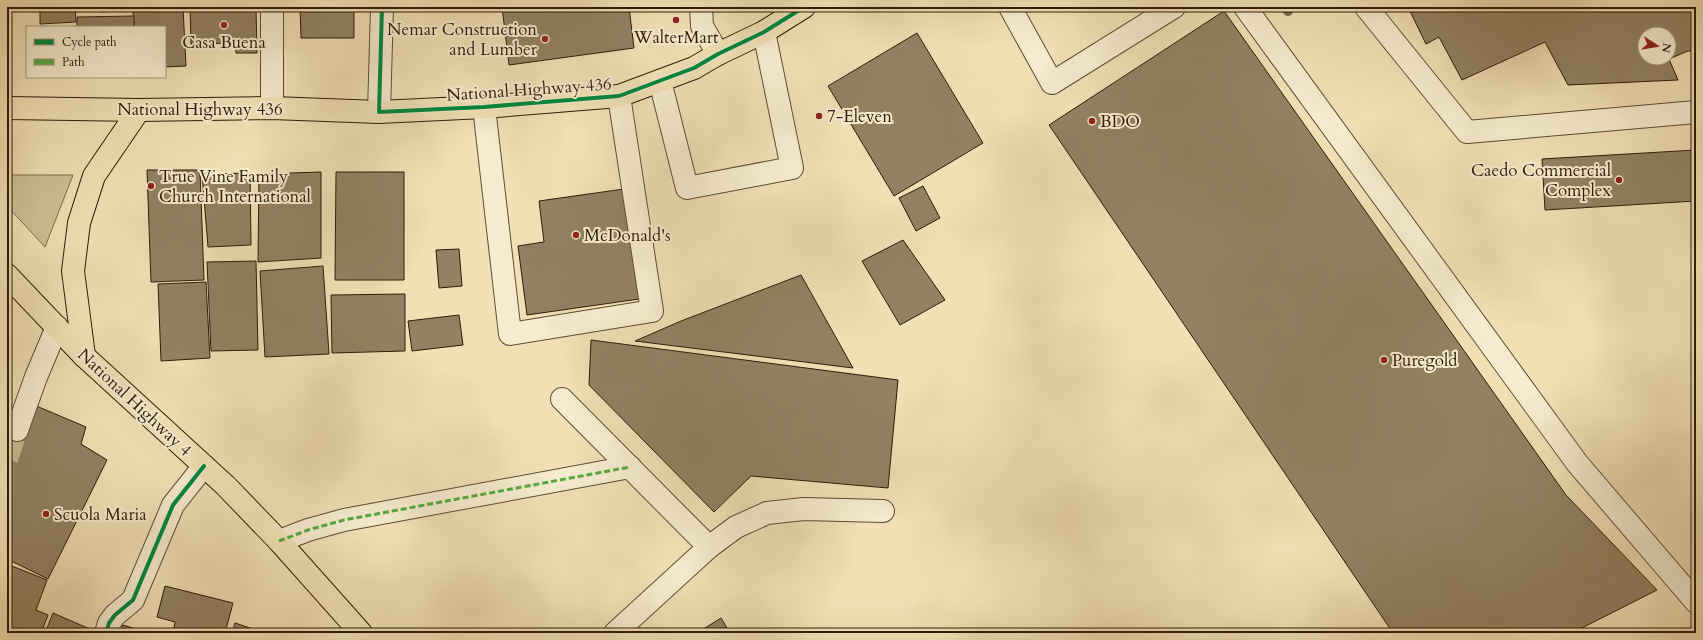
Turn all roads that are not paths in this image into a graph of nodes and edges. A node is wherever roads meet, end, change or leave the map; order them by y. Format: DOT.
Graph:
graph roads {
  1 [pos="272,7"];
  2 [pos="382,7"];
  3 [pos="701,7"];
  4 [pos="804,7"];
  5 [pos="1010,7"];
  6 [pos="1174,7"];
  7 [pos="1245,7"];
  8 [pos="1366,7"];
  9 [pos="764,32"];
  10 [pos="718,54"];
  11 [pos="660,81"];
  12 [pos="619,96"];
  13 [pos="7,108"];
  14 [pos="272,108"];
  15 [pos="484,108"];
  16 [pos="139,110"];
  17 [pos="379,112"];
  18 [pos="1696,112"];
  19 [pos="7,275"];
  20 [pos="57,327"];
  21 [pos="84,356"];
  22 [pos="562,399"];
  23 [pos="17,430"];
  24 [pos="204,466"];
  25 [pos="630,467"];
  26 [pos="883,511"];
  27 [pos="279,541"];
  28 [pos="709,547"];
  29 [pos="1696,602"];
  30 [pos="106,633"];
  31 [pos="361,633"];
  32 [pos="615,633"];
  1 -- 14 [label="street"];
  2 -- 17 [label="street"];
  3 -- 10 [label="street"];
  4 -- 9 [label="main road, National Highway 436"];
  5 -- 6 [label="street"];
  7 -- 29 [label="street"];
  8 -- 18 [label="street"];
  9 -- 10 [label="main road, National Highway 436"];
  9 -- 11 [label="street"];
  10 -- 11 [label="main road, National Highway 436"];
  11 -- 12 [label="main road, National Highway 436"];
  12 -- 15 [label="main road, National Highway 436"];
  12 -- 15 [label="street"];
  13 -- 16 [label="main road, National Highway 436"];
  14 -- 16 [label="main road, National Highway 436"];
  14 -- 17 [label="main road, National Highway 436"];
  15 -- 17 [label="main road, National Highway 436"];
  16 -- 21 [label="main road"];
  19 -- 20 [label="main road, National Highway 4"];
  20 -- 21 [label="main road, National Highway 4"];
  20 -- 23 [label="street"];
  21 -- 24 [label="main road, National Highway 4"];
  22 -- 25 [label="street"];
  24 -- 27 [label="main road, National Highway 4"];
  24 -- 30 [label="street"];
  25 -- 27 [label="street"];
  25 -- 28 [label="street"];
  26 -- 28 [label="street"];
  27 -- 31 [label="main road, National Highway 4"];
  28 -- 32 [label="street"];
}
